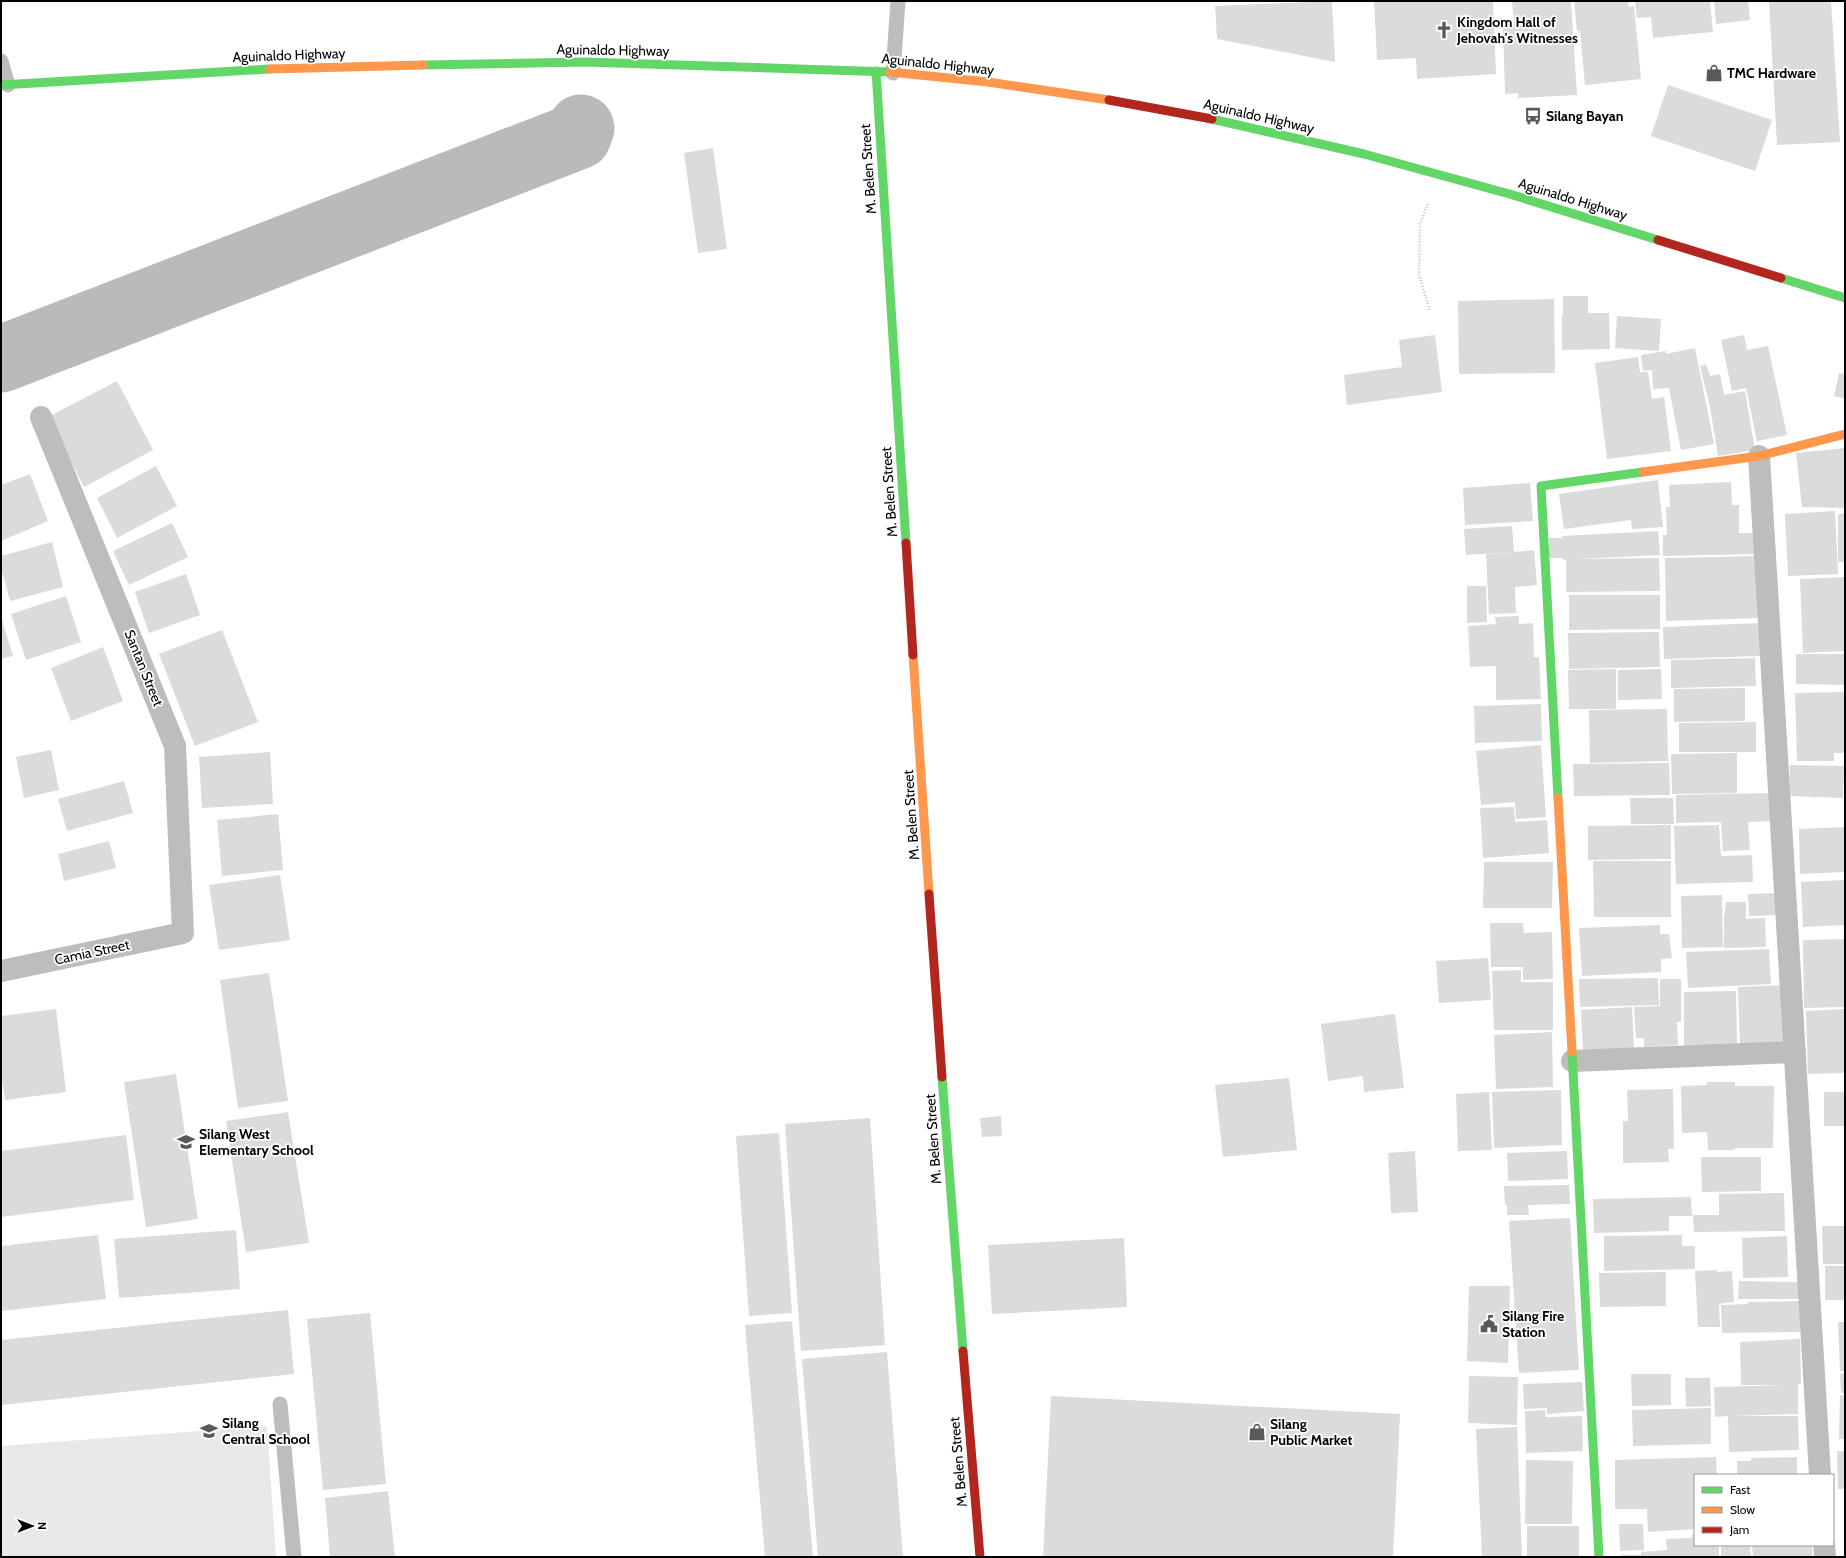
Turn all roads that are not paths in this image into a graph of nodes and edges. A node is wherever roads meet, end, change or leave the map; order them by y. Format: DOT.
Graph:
graph roads {
  1 [pos="898,1"];
  2 [pos="1,61"];
  3 [pos="876,71"];
  4 [pos="894,72"];
  5 [pos="4,85"];
  6 [pos="1845,298"];
  7 [pos="41,417"];
  8 [pos="1845,434"];
  9 [pos="1759,456"];
  10 [pos="183,933"];
  11 [pos="1,971"];
  12 [pos="1795,1052"];
  13 [pos="1572,1060"];
  14 [pos="280,1404"];
  15 [pos="1820,1474"];
  16 [pos="1824,1546"];
  17 [pos="294,1557"];
  18 [pos="980,1557"];
  19 [pos="1599,1557"];
  20 [pos="1825,1557"];
  1 -- 4 [label="lane"];
  2 -- 5 [label="lane"];
  3 -- 4 [label="street, Aguinaldo Highway"];
  3 -- 5 [label="street, Aguinaldo Highway"];
  3 -- 18 [label="street, M. Belen Street"];
  4 -- 6 [label="street, Aguinaldo Highway"];
  7 -- 10 [label="street, Santan Street"];
  8 -- 9 [label="street"];
  9 -- 12 [label="street"];
  9 -- 13 [label="street"];
  10 -- 11 [label="street, Camia Street"];
  12 -- 13 [label="street"];
  12 -- 15 [label="street"];
  13 -- 19 [label="street"];
  14 -- 17 [label="lane"];
  16 -- 20 [label="street"];
}
